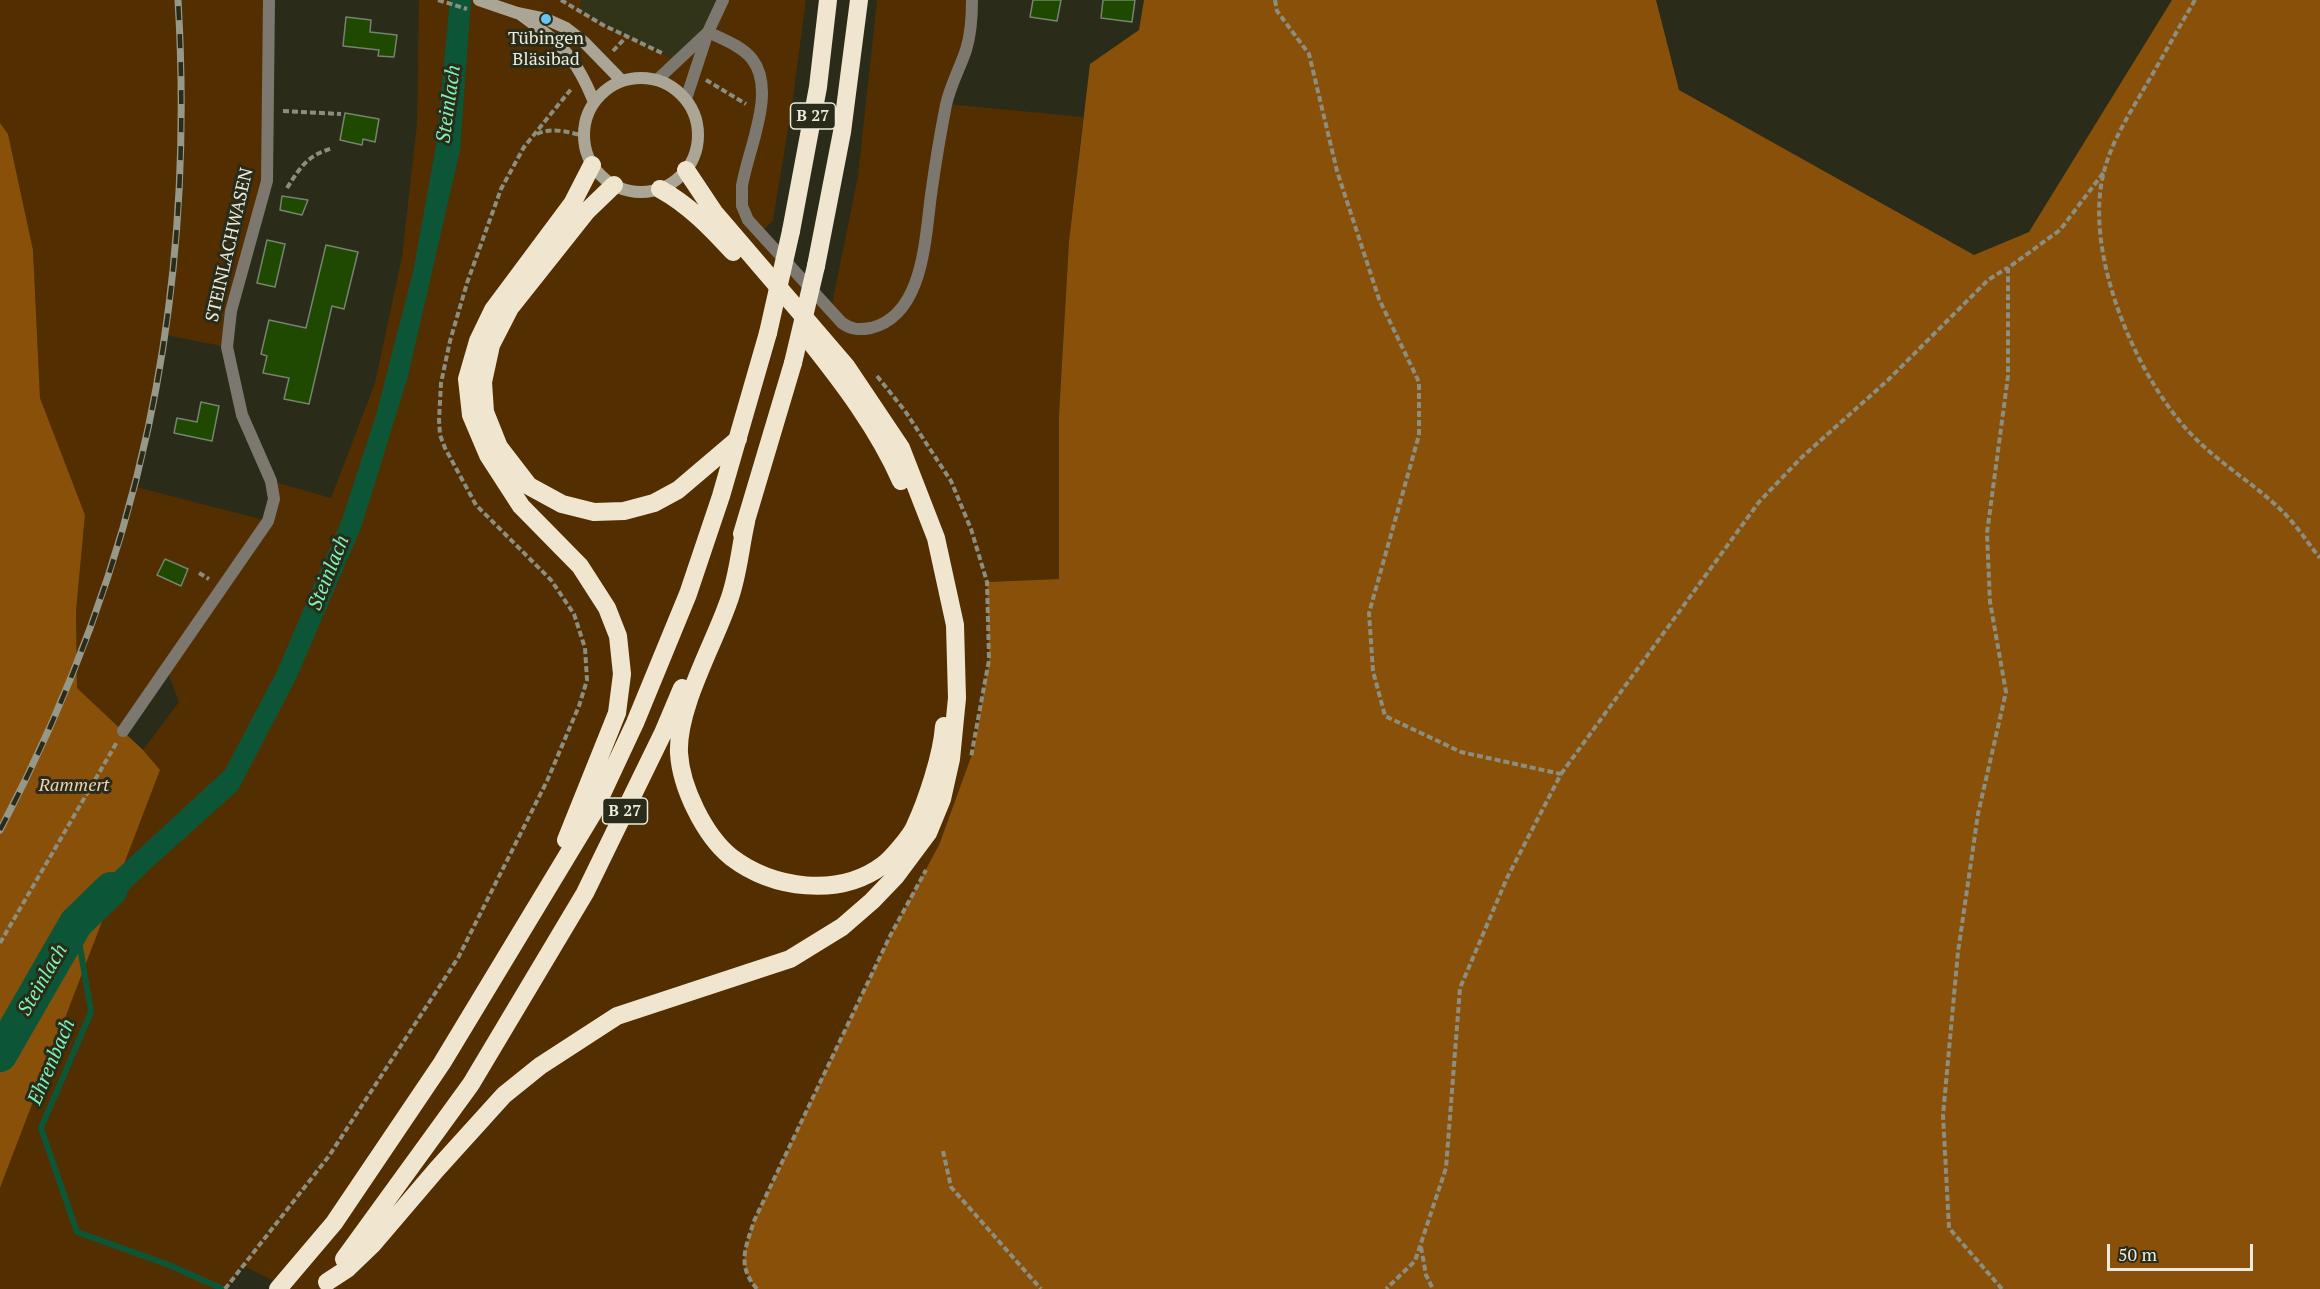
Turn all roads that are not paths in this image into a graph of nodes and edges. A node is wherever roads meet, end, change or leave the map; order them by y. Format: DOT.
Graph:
graph roads {
  1 [pos="269,0"];
  2 [pos="480,0"];
  3 [pos="723,0"];
  4 [pos="828,0"];
  5 [pos="859,0"];
  6 [pos="972,0"];
  7 [pos="517,13"];
  8 [pos="708,32"];
  9 [pos="657,80"];
  10 [pos="622,81"];
  11 [pos="686,99"];
  12 [pos="594,102"];
  13 [pos="592,165"];
  14 [pos="687,170"];
  15 [pos="614,185"];
  16 [pos="660,189"];
  17 [pos="738,439"];
  18 [pos="746,522"];
  19 [pos="123,731"];
  20 [pos="543,896"];
  21 [pos="325,1286"];
  22 [pos="280,1287"];
  1 -- 19 [label="street, STEINLACHWASEN"];
  2 -- 7 [label="street"];
  3 -- 8 [label="street"];
  4 -- 17 [label="highway, B 27, bridge"];
  5 -- 18 [label="highway, B 27, bridge"];
  6 -- 8 [label="street"];
  7 -- 10 [label="street"];
  7 -- 12 [label="street"];
  8 -- 9 [label="street"];
  8 -- 11 [label="street"];
  9 -- 10 [label="street"];
  9 -- 11 [label="street"];
  10 -- 12 [label="street"];
  11 -- 14 [label="street"];
  12 -- 13 [label="street"];
  13 -- 15 [label="street"];
  13 -- 20 [label="highway"];
  14 -- 16 [label="street"];
  14 -- 21 [label="highway"];
  15 -- 16 [label="street"];
  15 -- 17 [label="highway"];
  16 -- 18 [label="highway"];
  17 -- 20 [label="highway, B 27"];
  18 -- 21 [label="highway, B 27"];
  20 -- 22 [label="highway, B 27"];
}
